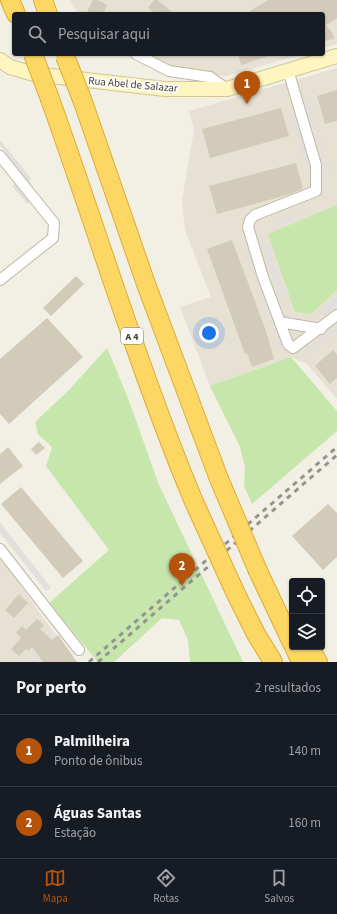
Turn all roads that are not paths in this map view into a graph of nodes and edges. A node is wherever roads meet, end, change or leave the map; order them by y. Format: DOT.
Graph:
graph roads {
  1 [pos="10,0"];
  2 [pos="43,0"];
  3 [pos="15,12"];
  4 [pos="47,12"];
  5 [pos="34,56"];
  6 [pos="65,56"];
  7 [pos="140,56"];
  8 [pos="337,56"];
  9 [pos="0,60"];
  10 [pos="288,70"];
  11 [pos="227,89"];
  12 [pos="0,156"];
  13 [pos="0,280"];
  14 [pos="337,315"];
  15 [pos="280,322"];
  16 [pos="321,329"];
  17 [pos="0,549"];
  18 [pos="273,602"];
  19 [pos="289,621"];
  20 [pos="256,634"];
  21 [pos="289,637"];
  22 [pos="79,650"];
  23 [pos="295,650"];
  24 [pos="311,650"];
  25 [pos="264,662"];
  26 [pos="273,662"];
  27 [pos="301,662"];
  28 [pos="318,662"];
  1 -- 3 [label="highway"];
  2 -- 4 [label="highway"];
  5 -- 20 [label="highway, A 4, bridge"];
  6 -- 18 [label="highway, bridge"];
  7 -- 11 [label="street"];
  8 -- 10 [label="street, Rua Abel de Salazar"];
  9 -- 11 [label="street, Rua Abel de Salazar"];
  10 -- 11 [label="street, Rua Abel de Salazar"];
  10 -- 15 [label="street"];
  12 -- 13 [label="street"];
  14 -- 16 [label="street"];
  15 -- 16 [label="street"];
  15 -- 16 [label="street"];
  17 -- 22 [label="street"];
  18 -- 19 [label="highway"];
  18 -- 21 [label="highway"];
  20 -- 25 [label="highway"];
  20 -- 26 [label="highway, A 4"];
  23 -- 27 [label="highway"];
  24 -- 28 [label="highway"];
}
